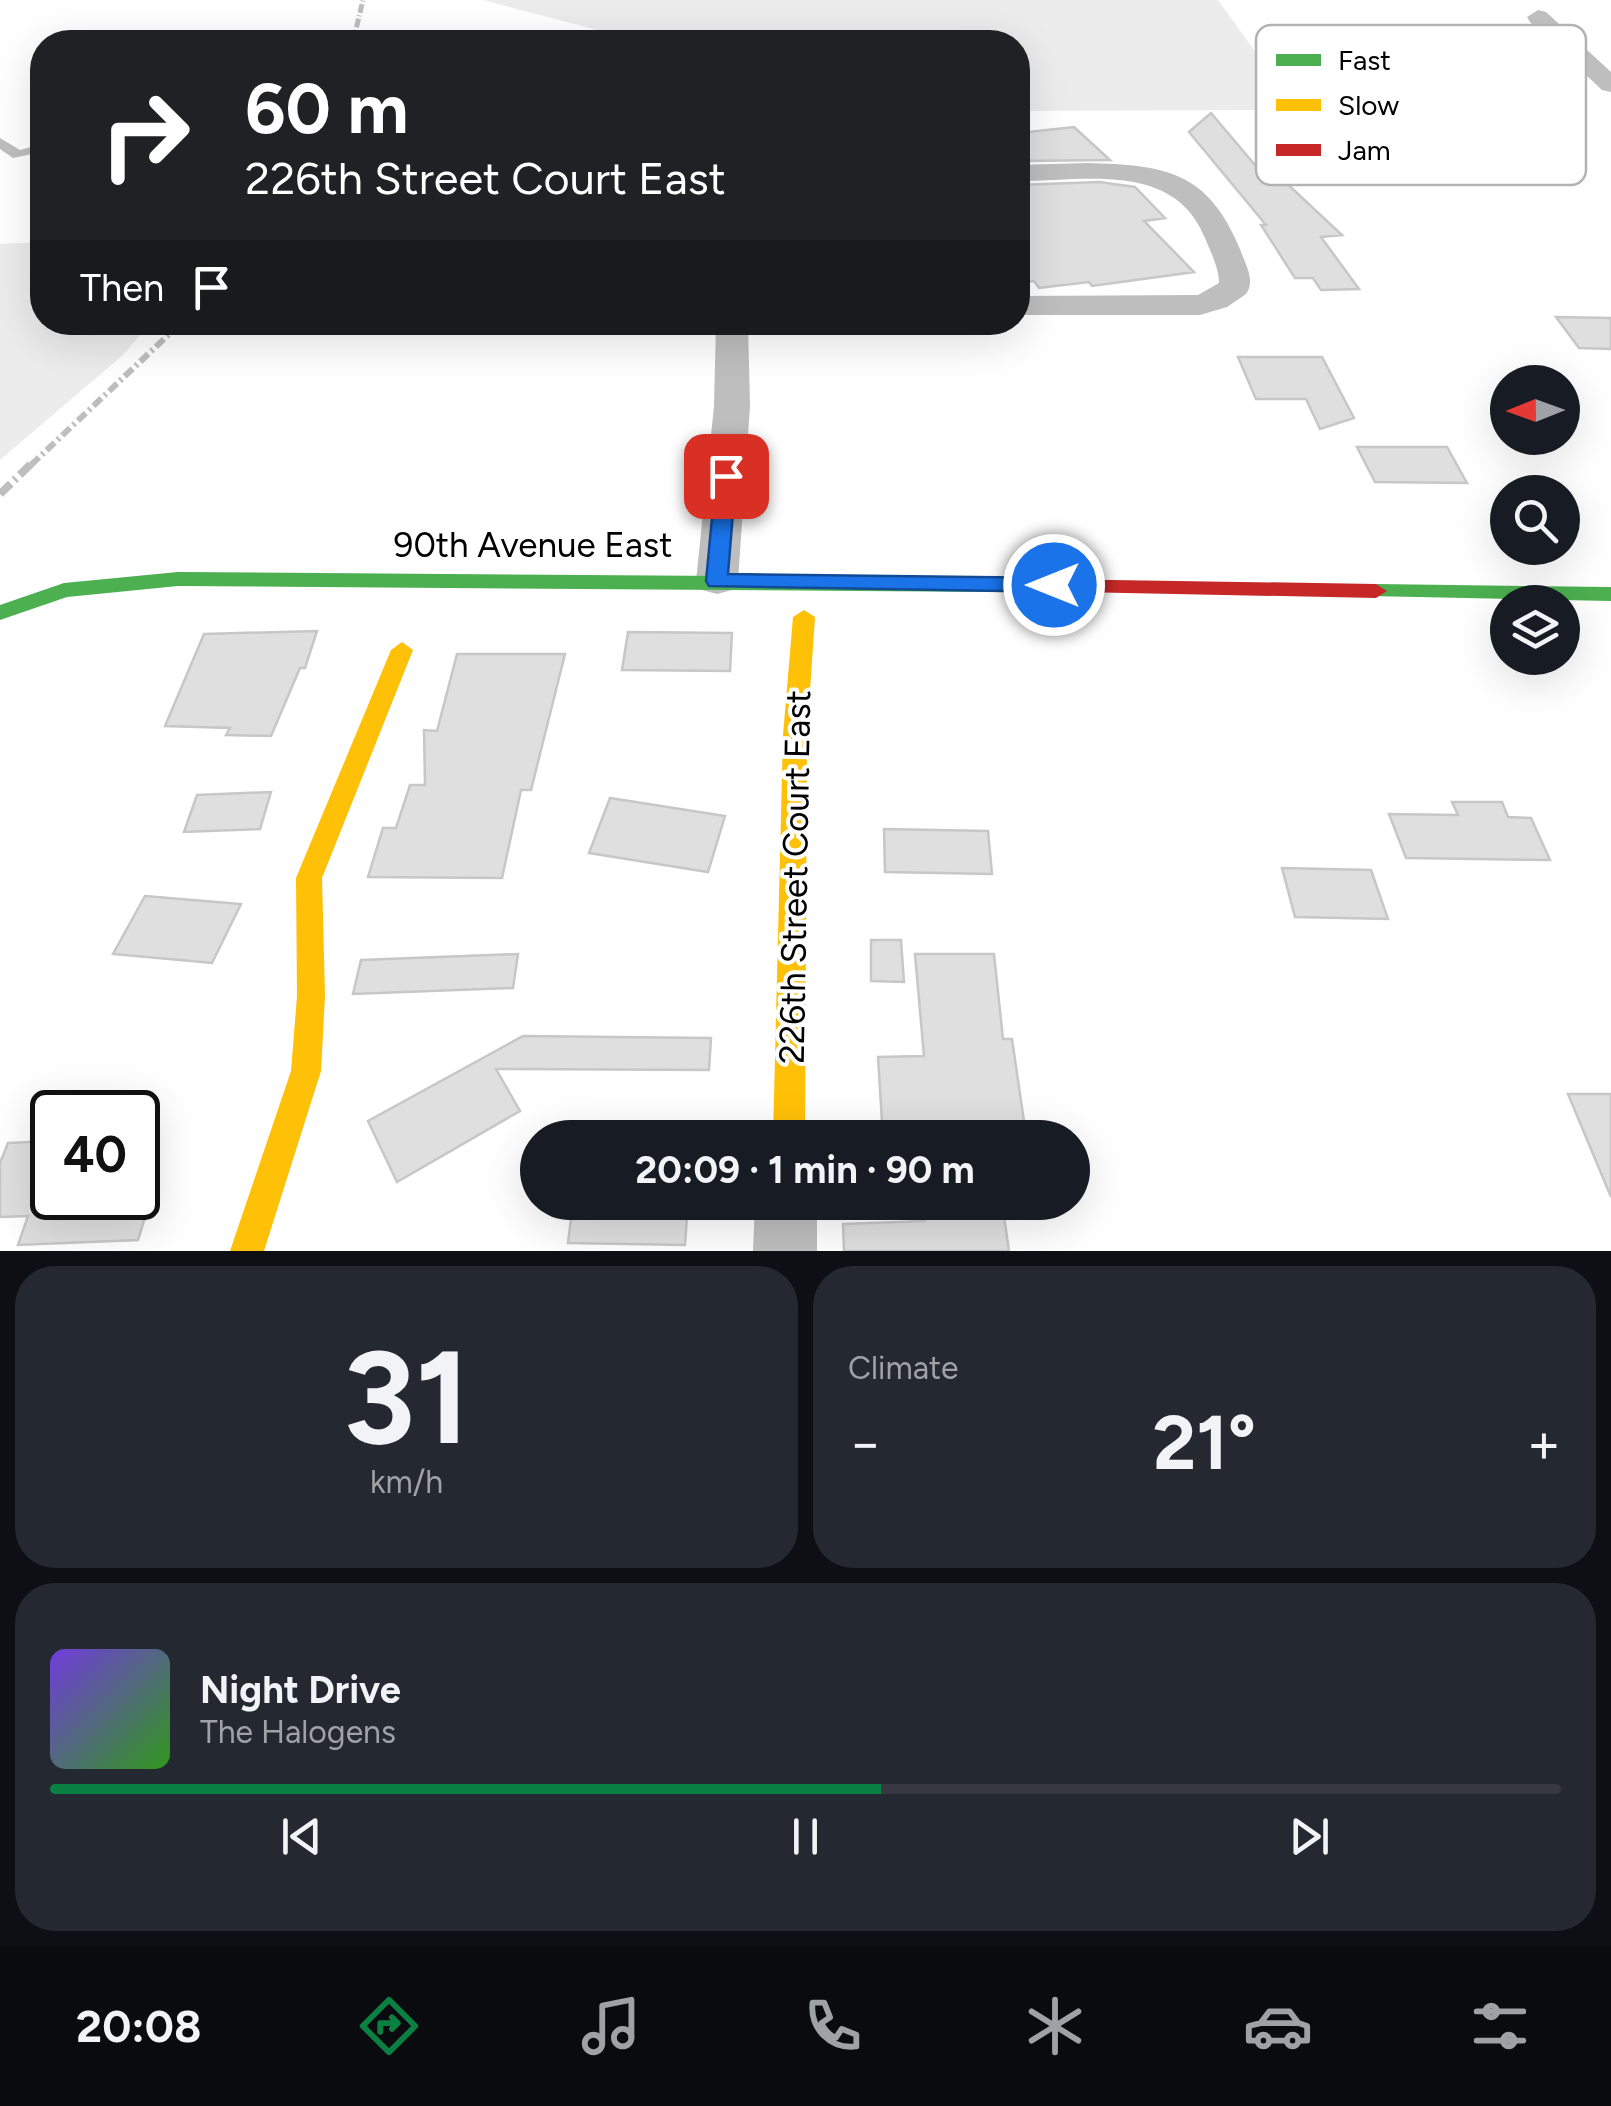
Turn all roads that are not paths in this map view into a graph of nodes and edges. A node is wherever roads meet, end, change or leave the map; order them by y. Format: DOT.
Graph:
graph roads {
  1 [pos="1538,17"];
  2 [pos="1547,25"];
  3 [pos="1586,62"];
  4 [pos="1611,85"];
  5 [pos="0,142"];
  6 [pos="30,152"];
  7 [pos="1030,172"];
  8 [pos="1030,306"];
  9 [pos="732,335"];
  10 [pos="717,581"];
  11 [pos="1611,594"];
  12 [pos="0,613"];
  13 [pos="804,617"];
  14 [pos="402,650"];
  15 [pos="788,1120"];
  16 [pos="786,1220"];
  17 [pos="247,1251"];
  18 [pos="785,1251"];
  1 -- 2 [label="street"];
  3 -- 4 [label="street"];
  5 -- 6 [label="lane"];
  7 -- 8 [label="street"];
  9 -- 10 [label="street"];
  10 -- 11 [label="street, 90th Avenue East"];
  10 -- 12 [label="street, 90th Avenue East"];
  13 -- 15 [label="street, 226th Street Court East"];
  14 -- 17 [label="street"];
  16 -- 18 [label="street"];
}
